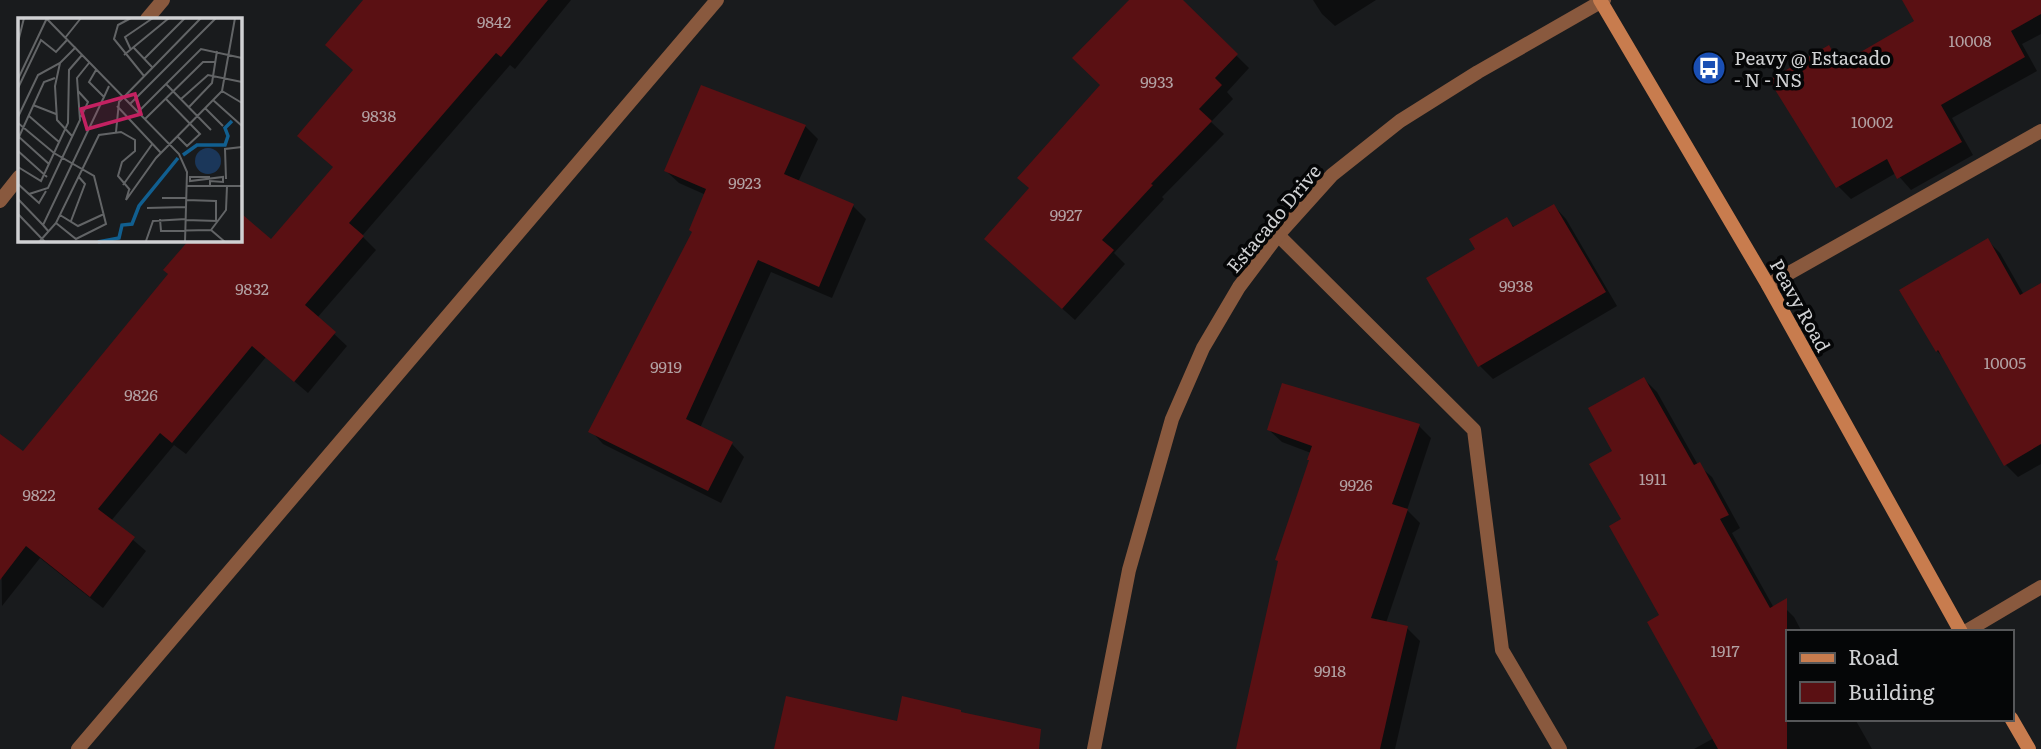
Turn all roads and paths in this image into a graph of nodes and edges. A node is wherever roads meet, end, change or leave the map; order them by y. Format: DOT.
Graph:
graph roads {
  1 [pos="163,0"];
  2 [pos="717,0"];
  3 [pos="1602,1"];
  4 [pos="148,18"];
  5 [pos="2041,131"];
  6 [pos="18,178"];
  7 [pos="0,201"];
  8 [pos="1278,235"];
  9 [pos="1768,285"];
  10 [pos="2041,587"];
  11 [pos="1962,630"];
  12 [pos="1966,630"];
  13 [pos="2013,721"];
  14 [pos="78,749"];
  15 [pos="1094,749"];
  16 [pos="1560,749"];
  17 [pos="2029,749"];
  1 -- 4 [label="street"];
  2 -- 14 [label="street"];
  3 -- 8 [label="street, Estacado Drive"];
  3 -- 9 [label="street, Peavy Road"];
  5 -- 9 [label="street"];
  6 -- 7 [label="street"];
  8 -- 15 [label="street, Estacado Drive"];
  8 -- 16 [label="street"];
  9 -- 11 [label="street, Peavy Road"];
  10 -- 12 [label="street"];
  13 -- 17 [label="street"];
}
